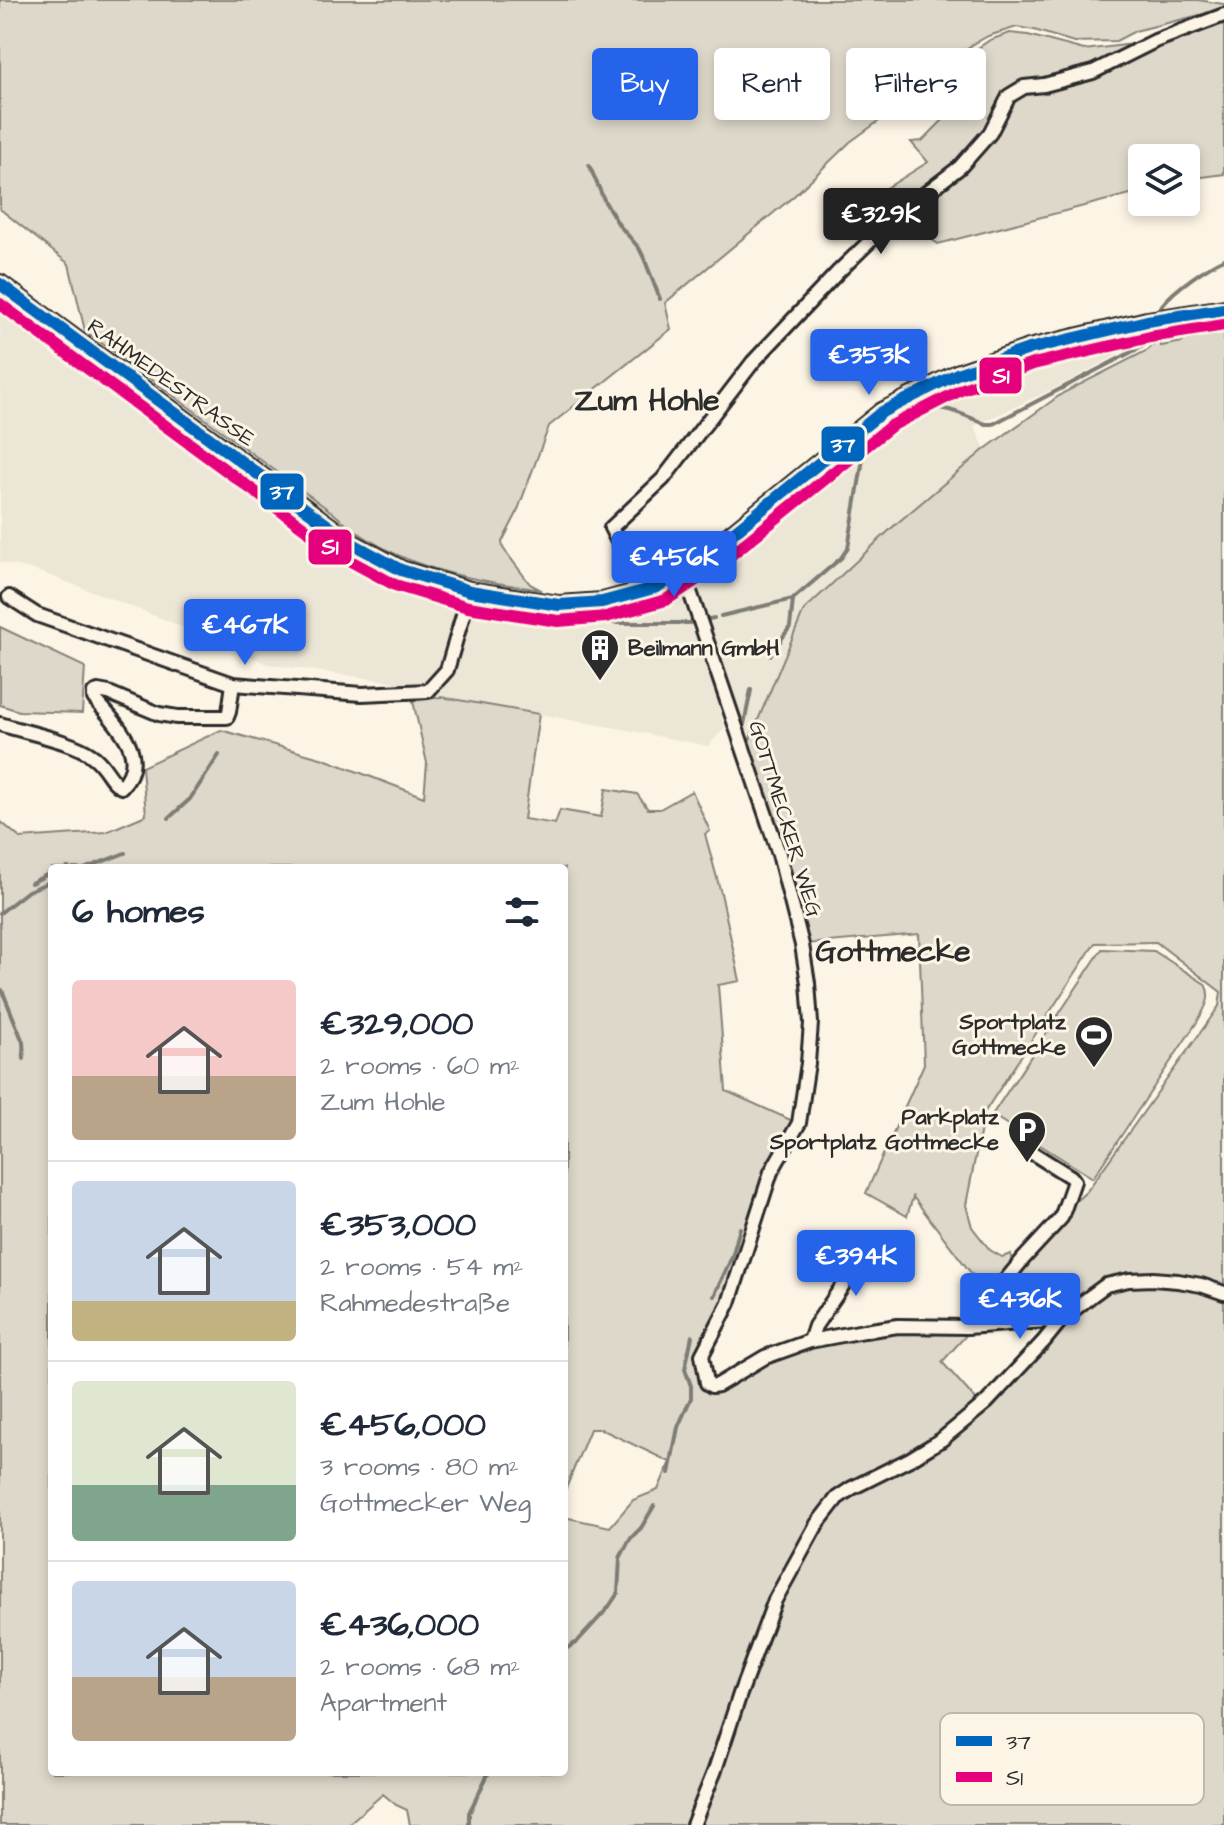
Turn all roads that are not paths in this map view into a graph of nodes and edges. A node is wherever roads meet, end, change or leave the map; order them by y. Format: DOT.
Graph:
graph roads {
  1 [pos="1224,15"];
  2 [pos="0,284"];
  3 [pos="1224,309"];
  4 [pos="683,571"];
  5 [pos="643,591"];
  6 [pos="468,596"];
  7 [pos="9,597"];
  8 [pos="233,684"];
  9 [pos="0,724"];
  10 [pos="1023,1147"];
  11 [pos="873,1241"];
  12 [pos="1224,1293"];
  13 [pos="1061,1320"];
  14 [pos="977,1326"];
  15 [pos="810,1341"];
  16 [pos="693,1825"];
  1 -- 5 [label="street"];
  2 -- 6 [label="main road, RAHMEDESTRASSE"];
  3 -- 4 [label="main road, RAHMEDESTRASSE"];
  4 -- 5 [label="main road, RAHMEDESTRASSE"];
  4 -- 15 [label="street, GOTTMECKER WEG"];
  5 -- 6 [label="main road, RAHMEDESTRASSE"];
  6 -- 8 [label="street"];
  7 -- 8 [label="street"];
  8 -- 9 [label="street"];
  10 -- 14 [label="street"];
  11 -- 15 [label="street"];
  12 -- 13 [label="street"];
  13 -- 14 [label="street, GOTTMECKER WEG"];
  13 -- 16 [label="street"];
  14 -- 15 [label="street, GOTTMECKER WEG"];
}
